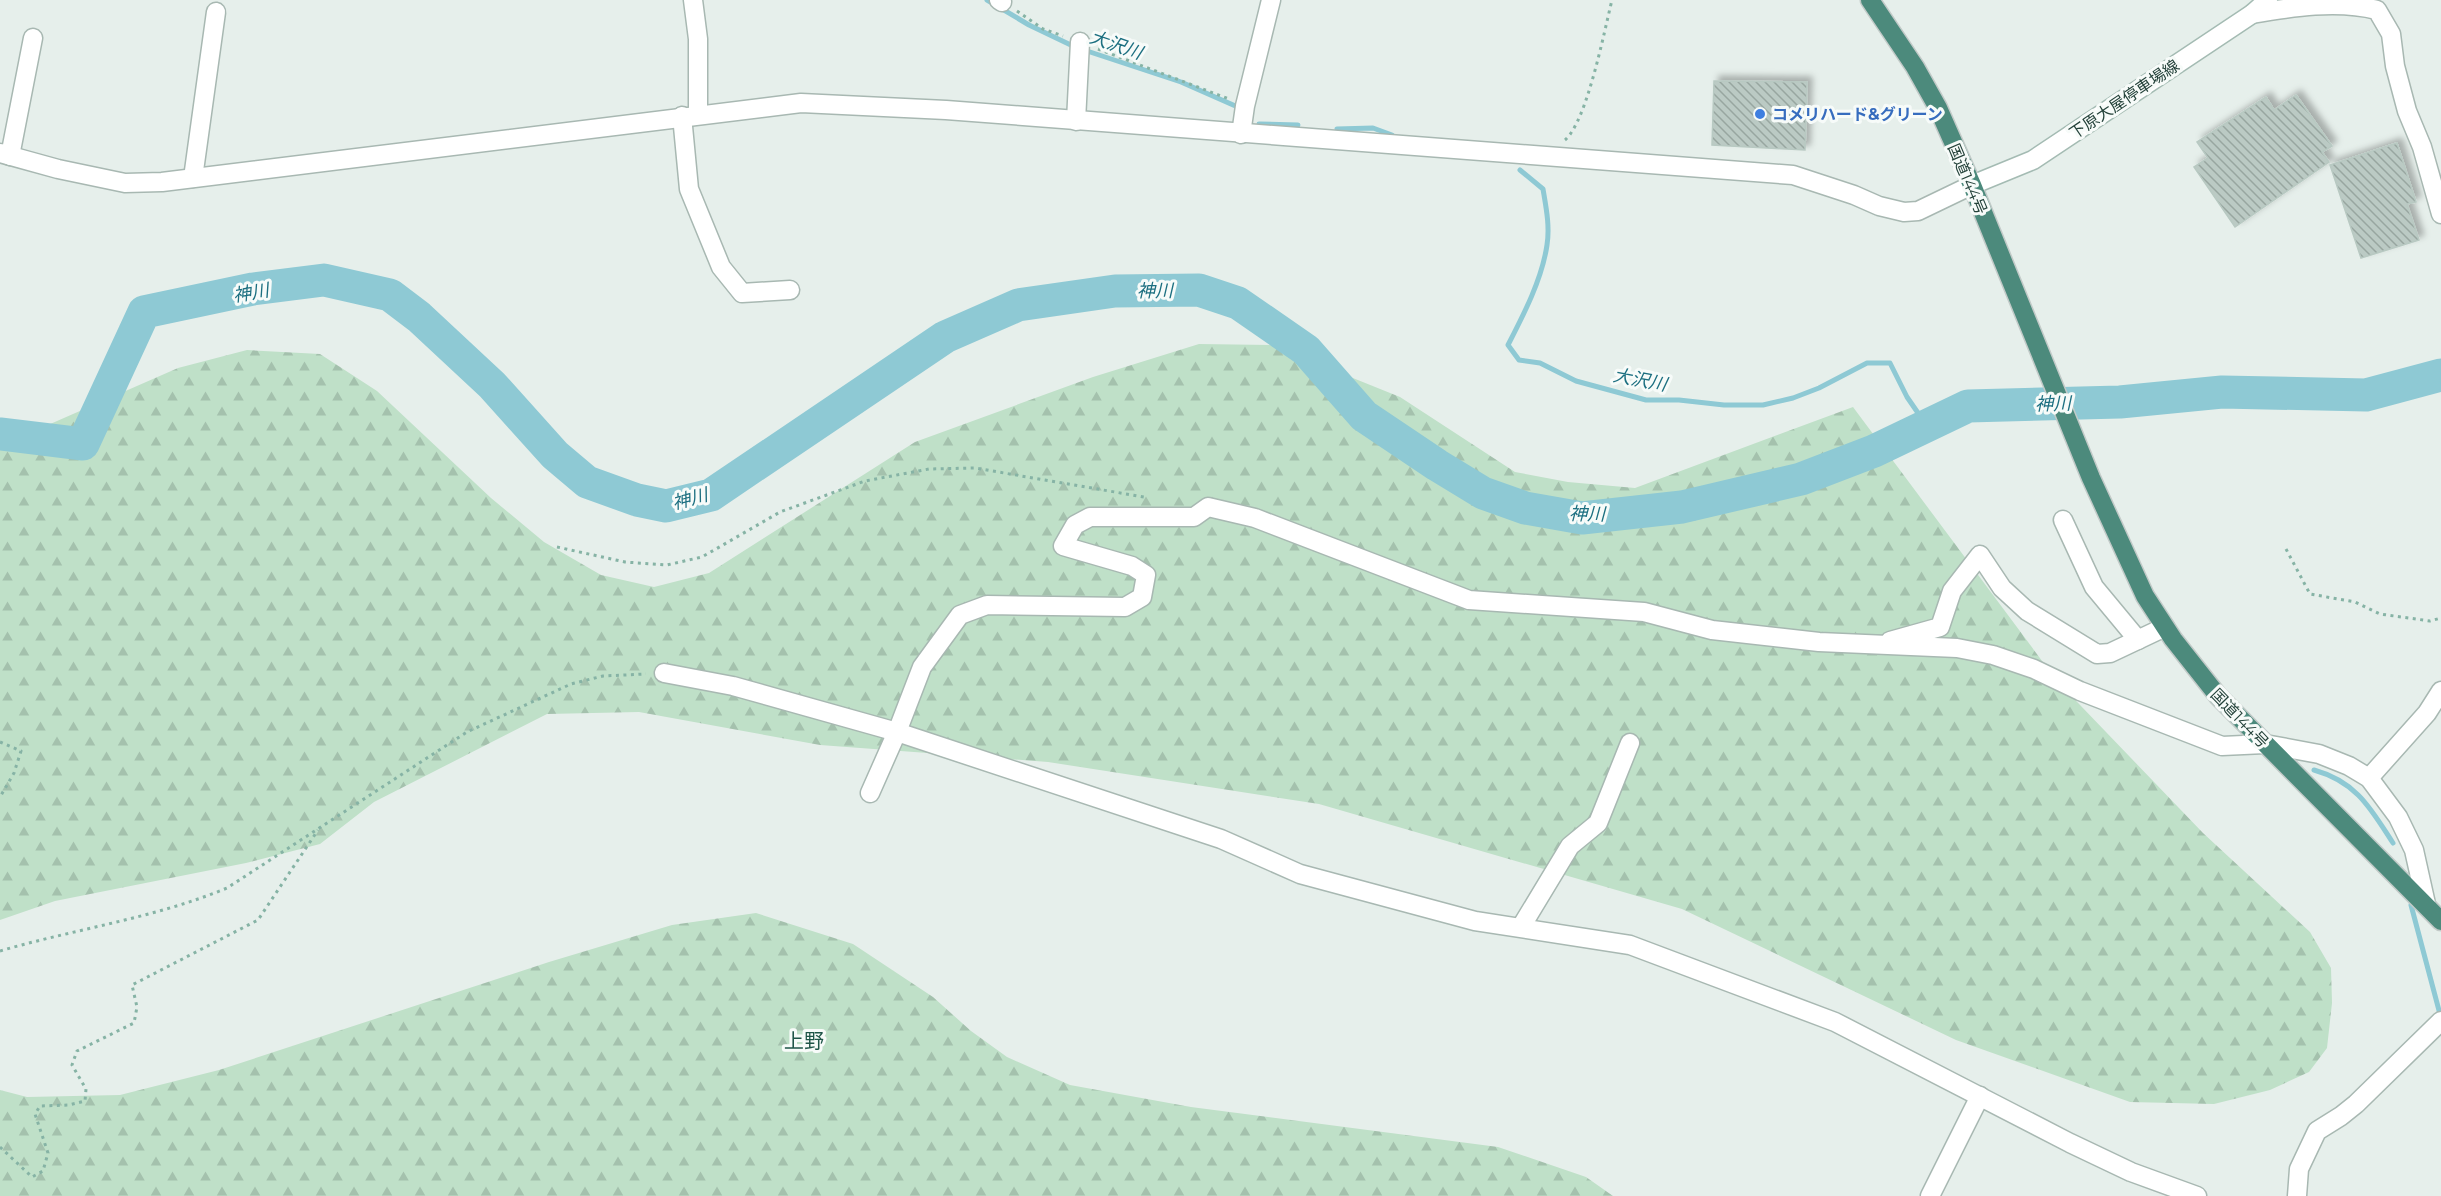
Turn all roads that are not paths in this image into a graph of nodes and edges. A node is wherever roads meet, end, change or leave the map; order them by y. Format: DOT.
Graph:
graph roads {
  1 [pos="693,0"];
  2 [pos="1271,0"];
  3 [pos="1870,0"];
  4 [pos="2268,0"];
  5 [pos="216,12"];
  6 [pos="2252,14"];
  7 [pos="33,38"];
  8 [pos="1080,47"];
  9 [pos="690,116"];
  10 [pos="1076,121"];
  11 [pos="1241,134"];
  12 [pos="5,155"];
  13 [pos="192,178"];
  14 [pos="1972,185"];
  15 [pos="2441,214"];
  16 [pos="790,290"];
  17 [pos="2062,520"];
  18 [pos="2165,627"];
  19 [pos="2138,640"];
  20 [pos="1877,645"];
  21 [pos="664,673"];
  22 [pos="2441,692"];
  23 [pos="897,732"];
  24 [pos="1630,743"];
  25 [pos="2265,744"];
  26 [pos="2369,778"];
  27 [pos="870,793"];
  28 [pos="2426,904"];
  29 [pos="2441,921"];
  30 [pos="1521,927"];
  31 [pos="2441,1020"];
  32 [pos="1980,1096"];
  33 [pos="1930,1196"];
  34 [pos="2197,1196"];
  35 [pos="2297,1196"];
  1 -- 9 [label="street"];
  2 -- 11 [label="street"];
  3 -- 14 [label="highway, 国道144号"];
  4 -- 6 [label="street, 下原大屋停車場線"];
  5 -- 13 [label="street"];
  6 -- 14 [label="street, 下原大屋停車場線"];
  6 -- 15 [label="street"];
  7 -- 12 [label="street"];
  8 -- 10 [label="street"];
  9 -- 10 [label="street, 下原大屋停車場線"];
  9 -- 13 [label="street, 下原大屋停車場線"];
  9 -- 16 [label="street"];
  10 -- 11 [label="street, 下原大屋停車場線"];
  11 -- 14 [label="street, 下原大屋停車場線"];
  12 -- 13 [label="street, 下原大屋停車場線"];
  14 -- 18 [label="highway, 国道144号"];
  17 -- 19 [label="street"];
  18 -- 19 [label="street"];
  18 -- 25 [label="highway, 国道144号"];
  19 -- 20 [label="street"];
  20 -- 23 [label="street"];
  20 -- 25 [label="street"];
  21 -- 23 [label="street"];
  22 -- 26 [label="street"];
  23 -- 27 [label="street"];
  23 -- 30 [label="street"];
  24 -- 30 [label="street"];
  25 -- 26 [label="street"];
  25 -- 28 [label="highway, 国道144号"];
  26 -- 28 [label="street"];
  28 -- 29 [label="highway, 国道144号"];
  30 -- 32 [label="street"];
  31 -- 35 [label="street"];
  32 -- 33 [label="street"];
  32 -- 34 [label="street"];
}
